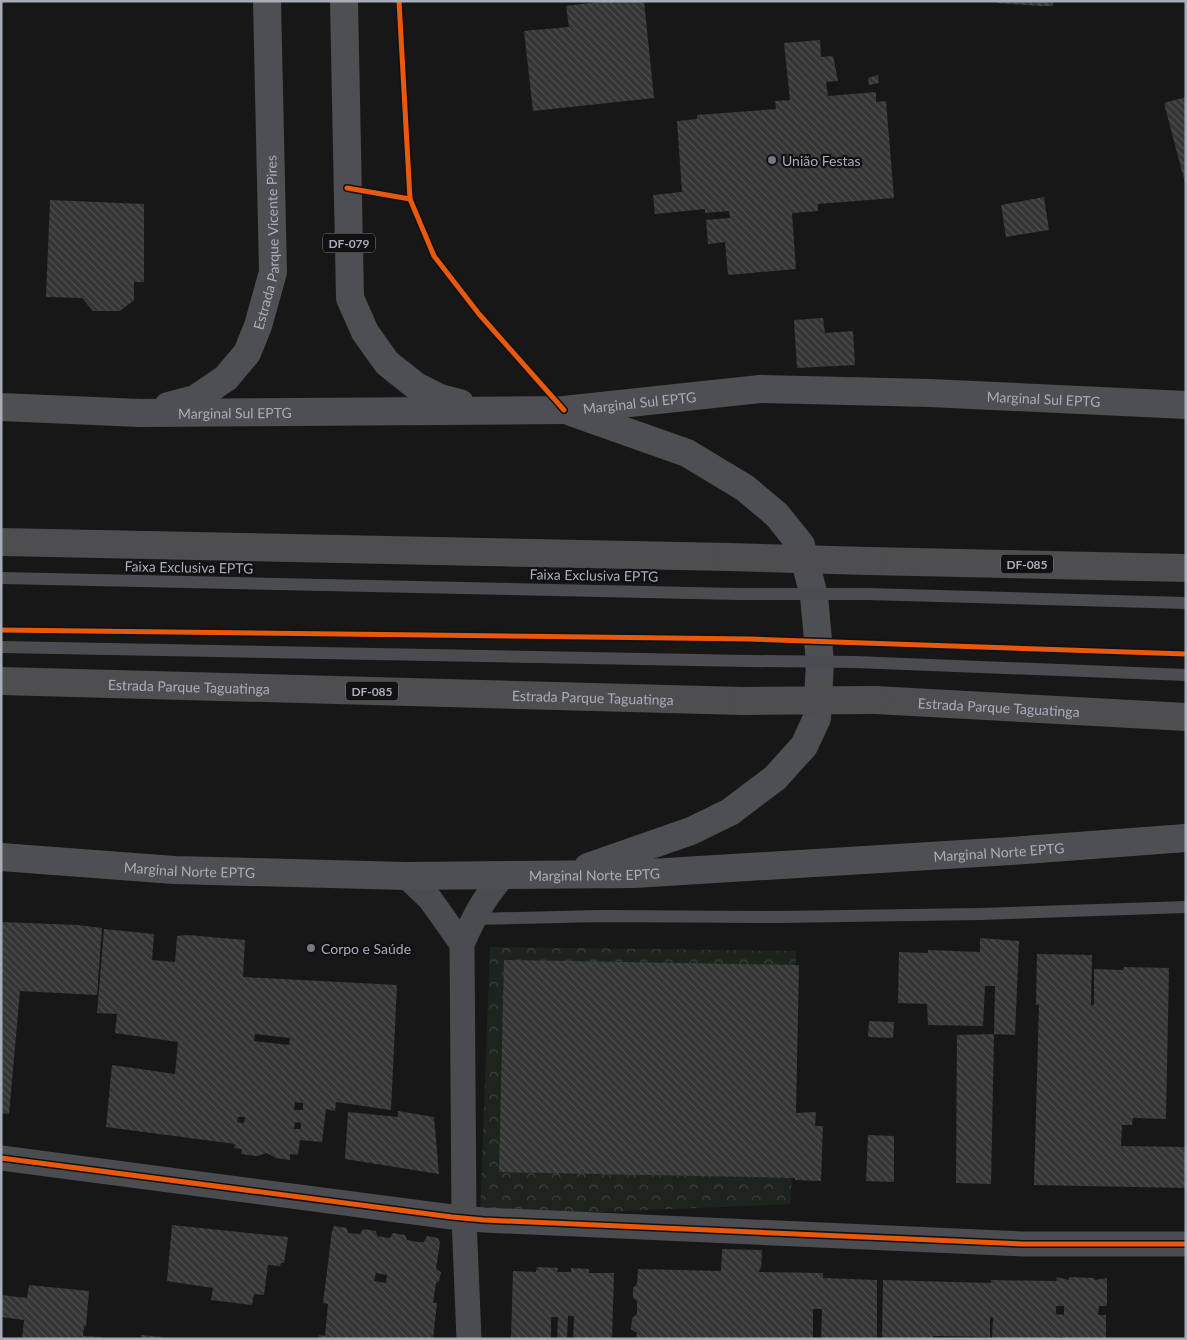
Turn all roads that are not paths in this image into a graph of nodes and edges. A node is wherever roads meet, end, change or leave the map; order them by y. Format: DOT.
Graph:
graph roads {
  1 [pos="267,1"];
  2 [pos="344,1"];
  3 [pos="1186,405"];
  4 [pos="1,407"];
  5 [pos="486,409"];
  6 [pos="76,410"];
  7 [pos="564,410"];
  8 [pos="140,413"];
  9 [pos="1,424"];
  10 [pos="1,542"];
  11 [pos="1186,568"];
  12 [pos="1,578"];
  13 [pos="1186,603"];
  14 [pos="1,647"];
  15 [pos="1186,675"];
  16 [pos="1,681"];
  17 [pos="1186,717"];
  18 [pos="1186,838"];
  19 [pos="1,847"];
  20 [pos="1,857"];
  21 [pos="36,860"];
  22 [pos="504,875"];
  23 [pos="565,875"];
  24 [pos="406,876"];
  25 [pos="1186,907"];
  26 [pos="473,919"];
  27 [pos="462,944"];
  28 [pos="1,1158"];
  29 [pos="464,1218"];
  30 [pos="1186,1244"];
  31 [pos="469,1339"];
  1 -- 8 [label="main road, Estrada Parque Vicente Pires"];
  2 -- 5 [label="main road, DF-079"];
  3 -- 7 [label="main road, Marginal Sul EPTG"];
  4 -- 6 [label="main road, Marginal Sul EPTG"];
  5 -- 7 [label="main road, Marginal Sul EPTG"];
  5 -- 8 [label="main road, Marginal Sul EPTG"];
  6 -- 8 [label="main road, Marginal Sul EPTG"];
  6 -- 9 [label="main road"];
  7 -- 23 [label="main road"];
  10 -- 11 [label="highway, DF-085, bridge"];
  12 -- 13 [label="lane, Faixa Exclusiva EPTG, bridge"];
  14 -- 15 [label="lane, bridge"];
  16 -- 17 [label="highway, Estrada Parque Taguatinga / DF-085, bridge"];
  18 -- 23 [label="main road, Marginal Norte EPTG"];
  19 -- 21 [label="main road"];
  20 -- 21 [label="main road, Marginal Norte EPTG"];
  21 -- 24 [label="main road, Marginal Norte EPTG"];
  22 -- 23 [label="main road, Marginal Norte EPTG"];
  22 -- 24 [label="main road, Marginal Norte EPTG"];
  22 -- 26 [label="street"];
  24 -- 27 [label="street"];
  25 -- 26 [label="lane"];
  26 -- 27 [label="street"];
  27 -- 29 [label="street"];
  28 -- 29 [label="street"];
  29 -- 30 [label="street"];
  29 -- 31 [label="street"];
}
